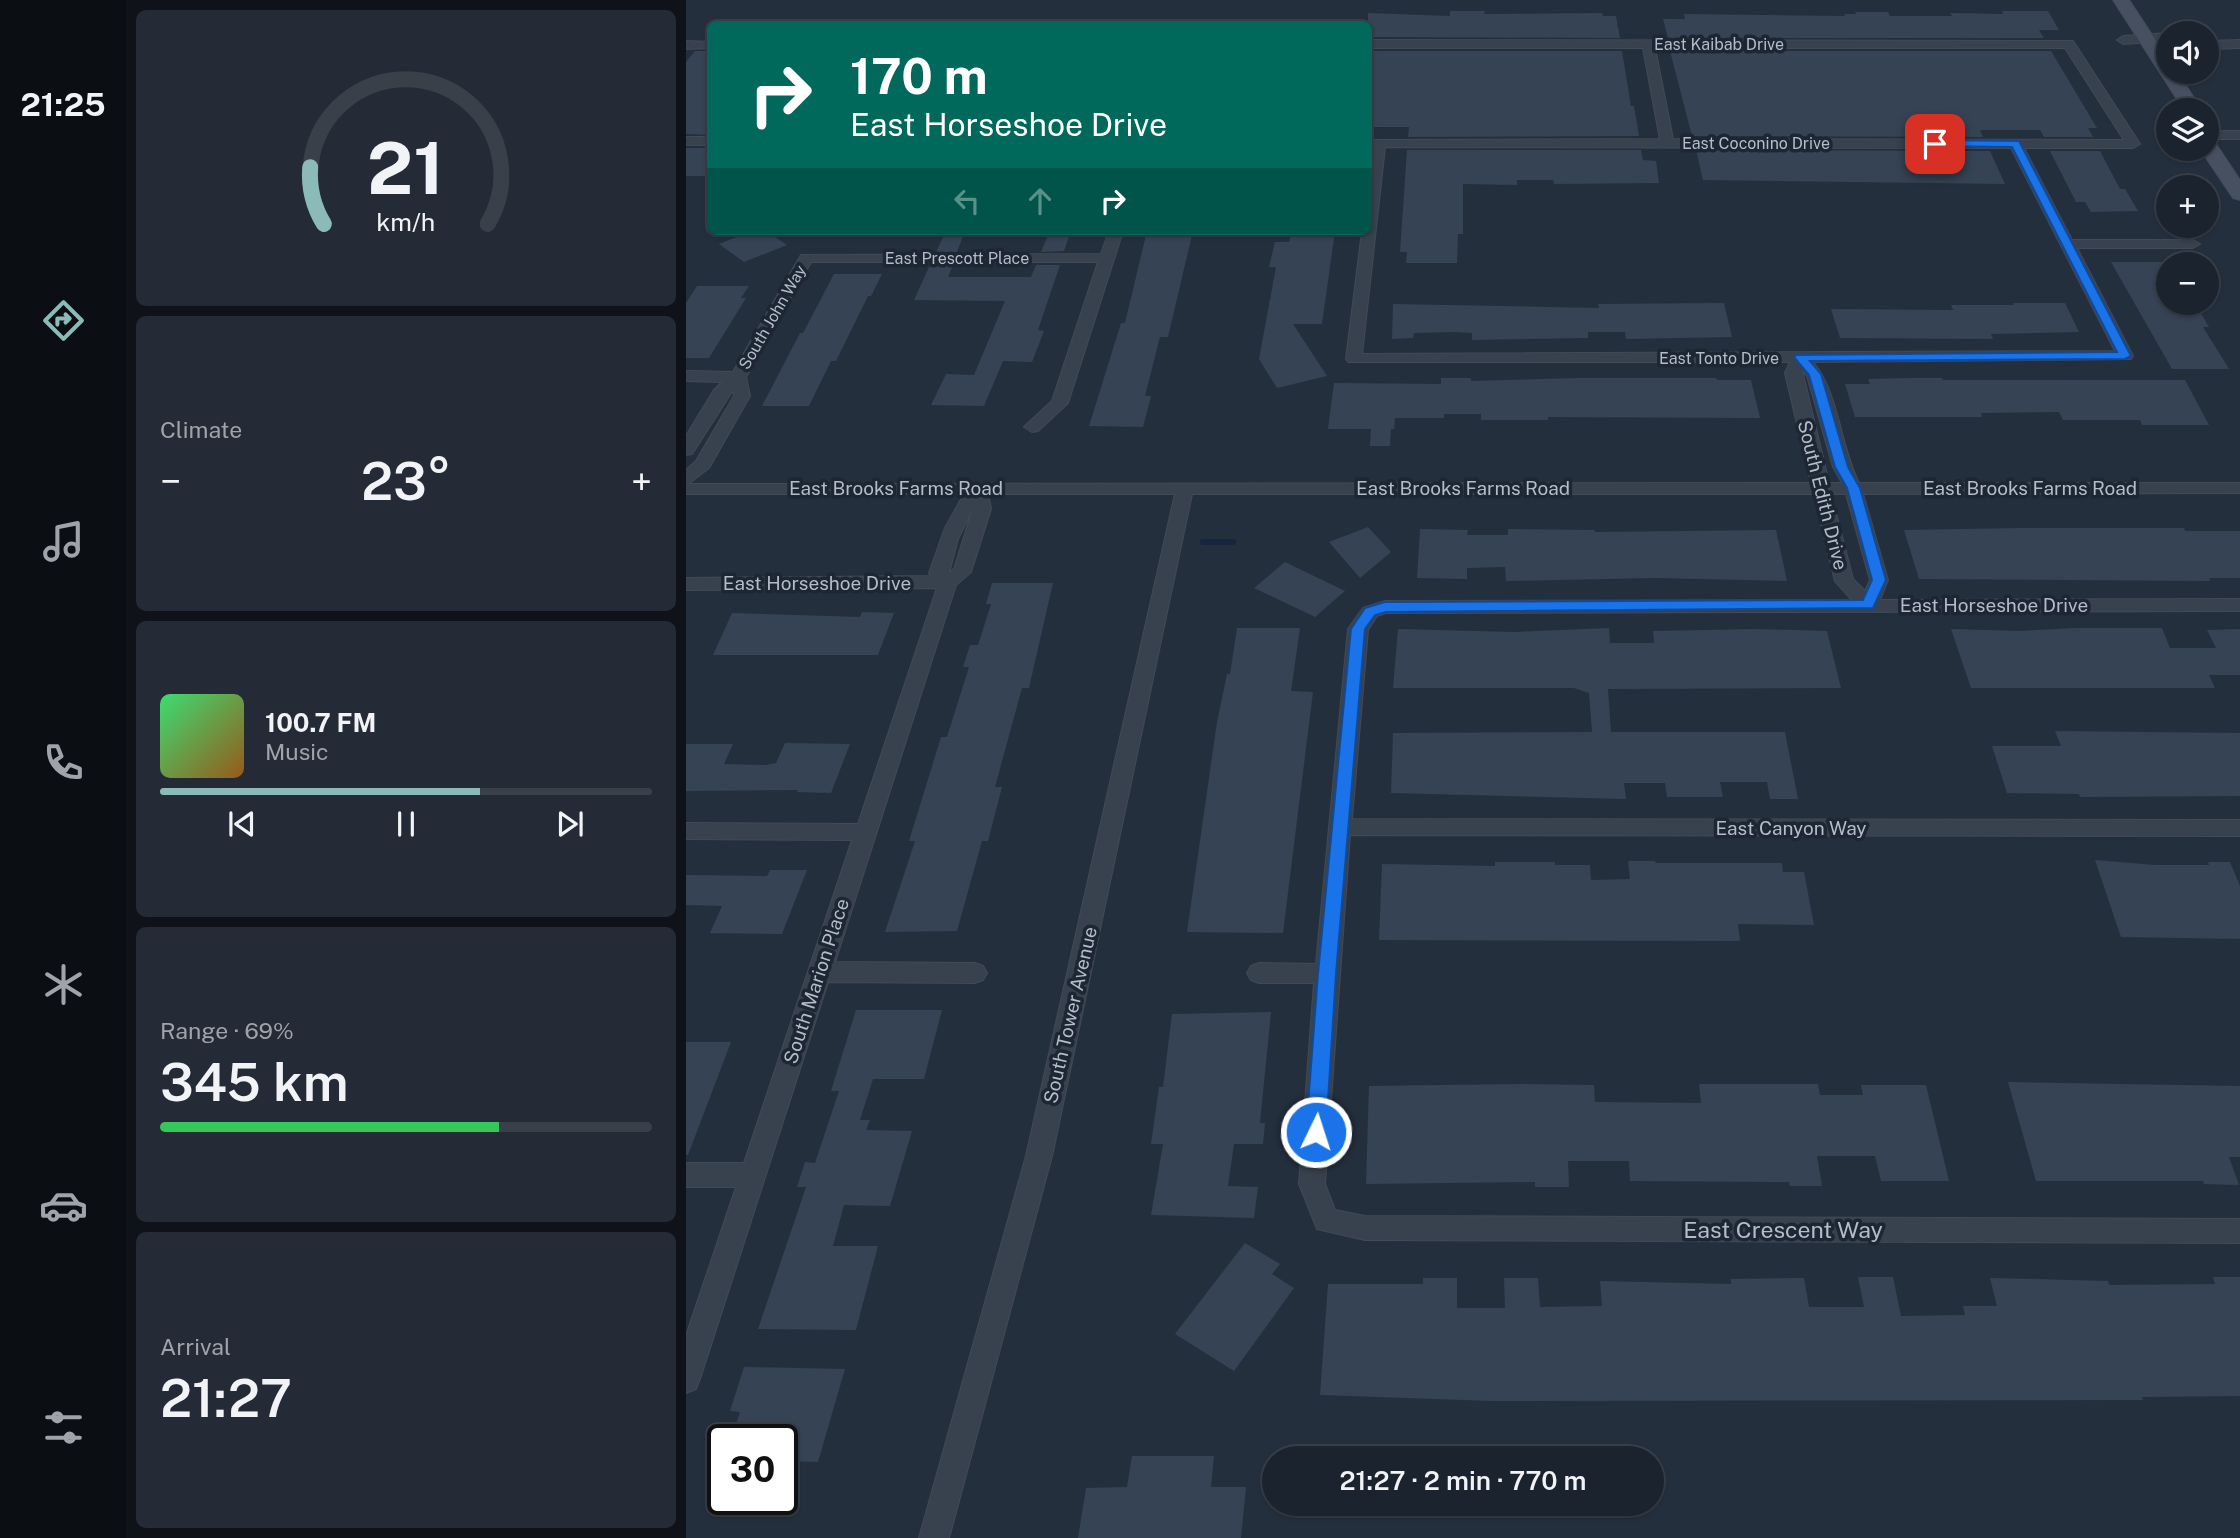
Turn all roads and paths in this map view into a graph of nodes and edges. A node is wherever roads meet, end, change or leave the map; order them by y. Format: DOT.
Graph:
graph roads {
  1 [pos="2121,0"];
  2 [pos="2120,35"];
  3 [pos="2240,38"];
  4 [pos="2156,39"];
  5 [pos="2148,40"];
  6 [pos="2156,41"];
  7 [pos="2219,41"];
  8 [pos="2219,43"];
  9 [pos="1372,44"];
  10 [pos="1648,44"];
  11 [pos="2240,44"];
  12 [pos="686,45"];
  13 [pos="707,45"];
  14 [pos="2138,62"];
  15 [pos="2185,98"];
  16 [pos="2219,135"];
  17 [pos="2240,135"];
  18 [pos="686,141"];
  19 [pos="707,141"];
  20 [pos="1667,143"];
  21 [pos="2015,144"];
  22 [pos="2133,144"];
  23 [pos="2218,161"];
  24 [pos="2240,194"];
  25 [pos="1372,203"];
  26 [pos="1115,235"];
  27 [pos="1368,235"];
  28 [pos="2067,244"];
  29 [pos="2193,244"];
  30 [pos="806,258"];
  31 [pos="1107,258"];
  32 [pos="1800,357"];
  33 [pos="1354,359"];
  34 [pos="686,376"];
  35 [pos="738,377"];
  36 [pos="1804,417"];
  37 [pos="1828,417"];
  38 [pos="1031,427"];
  39 [pos="721,432"];
  40 [pos="696,433"];
  41 [pos="686,450"];
  42 [pos="686,479"];
  43 [pos="1822,487"];
  44 [pos="686,488"];
  45 [pos="978,488"];
  46 [pos="1185,488"];
  47 [pos="1853,488"];
  48 [pos="2240,488"];
  49 [pos="946,547"];
  50 [pos="970,547"];
  51 [pos="1837,553"];
  52 [pos="1871,553"];
  53 [pos="948,582"];
  54 [pos="686,584"];
  55 [pos="1868,605"];
  56 [pos="2240,605"];
  57 [pos="1341,827"];
  58 [pos="2240,828"];
  59 [pos="686,831"];
  60 [pos="866,832"];
  61 [pos="819,972"];
  62 [pos="975,973"];
  63 [pos="1259,973"];
  64 [pos="1327,974"];
  65 [pos="686,1175"];
  66 [pos="753,1175"];
  67 [pos="2240,1231"];
  68 [pos="686,1379"];
  69 [pos="934,1538"];
  1 -- 5 [label="main road"];
  2 -- 5 [label="street"];
  2 -- 14 [label="main road"];
  3 -- 7 [label="street"];
  4 -- 5 [label="street"];
  5 -- 6 [label="street"];
  5 -- 15 [label="main road"];
  8 -- 11 [label="street"];
  9 -- 10 [label="street, East Kaibab Drive"];
  10 -- 20 [label="street"];
  10 -- 22 [label="street, East Kaibab Drive"];
  12 -- 13 [label="street"];
  16 -- 17 [label="street"];
  18 -- 19 [label="street"];
  20 -- 21 [label="street, East Coconino Drive"];
  20 -- 25 [label="street, East Coconino Drive"];
  21 -- 22 [label="street, East Coconino Drive"];
  21 -- 28 [label="street"];
  23 -- 24 [label="main road"];
  26 -- 31 [label="street"];
  27 -- 33 [label="street, East Coconino Drive"];
  28 -- 29 [label="street"];
  28 -- 32 [label="street, East Tonto Drive"];
  30 -- 31 [label="street, East Prescott Place"];
  30 -- 35 [label="street, South John Way"];
  31 -- 38 [label="street"];
  32 -- 33 [label="street, East Tonto Drive"];
  32 -- 36 [label="street, South Edith Drive"];
  32 -- 37 [label="street, South Edith Drive"];
  34 -- 35 [label="street"];
  35 -- 39 [label="street, South John Way"];
  35 -- 40 [label="street, South John Way"];
  36 -- 37 [label="street"];
  36 -- 43 [label="street, South Edith Drive"];
  37 -- 47 [label="street, South Edith Drive"];
  39 -- 40 [label="street"];
  39 -- 42 [label="street, South John Way"];
  40 -- 41 [label="street, South John Way"];
  43 -- 46 [label="street, East Brooks Farms Road"];
  43 -- 47 [label="street, East Brooks Farms Road"];
  43 -- 51 [label="street, South Edith Drive"];
  44 -- 45 [label="street, East Brooks Farms Road"];
  45 -- 46 [label="street, East Brooks Farms Road"];
  45 -- 49 [label="street, South Marion Place"];
  45 -- 50 [label="street, South Marion Place"];
  46 -- 69 [label="street, South Tower Avenue"];
  47 -- 48 [label="street, East Brooks Farms Road"];
  47 -- 52 [label="street, South Edith Drive"];
  49 -- 50 [label="street"];
  49 -- 53 [label="street, South Marion Place"];
  50 -- 53 [label="street, South Marion Place"];
  51 -- 52 [label="street"];
  51 -- 55 [label="street, South Edith Drive"];
  52 -- 55 [label="street, South Edith Drive"];
  53 -- 54 [label="street, East Horseshoe Drive"];
  53 -- 60 [label="street, South Marion Place"];
  55 -- 56 [label="street, East Horseshoe Drive"];
  55 -- 57 [label="street, East Horseshoe Drive"];
  57 -- 58 [label="street, East Canyon Way"];
  57 -- 64 [label="street"];
  59 -- 60 [label="street"];
  60 -- 61 [label="street, South Marion Place"];
  61 -- 62 [label="street"];
  61 -- 66 [label="street, South Marion Place"];
  63 -- 64 [label="street"];
  64 -- 67 [label="street, East Crescent Way"];
  65 -- 66 [label="street"];
  66 -- 68 [label="street, South Marion Place"];
}
